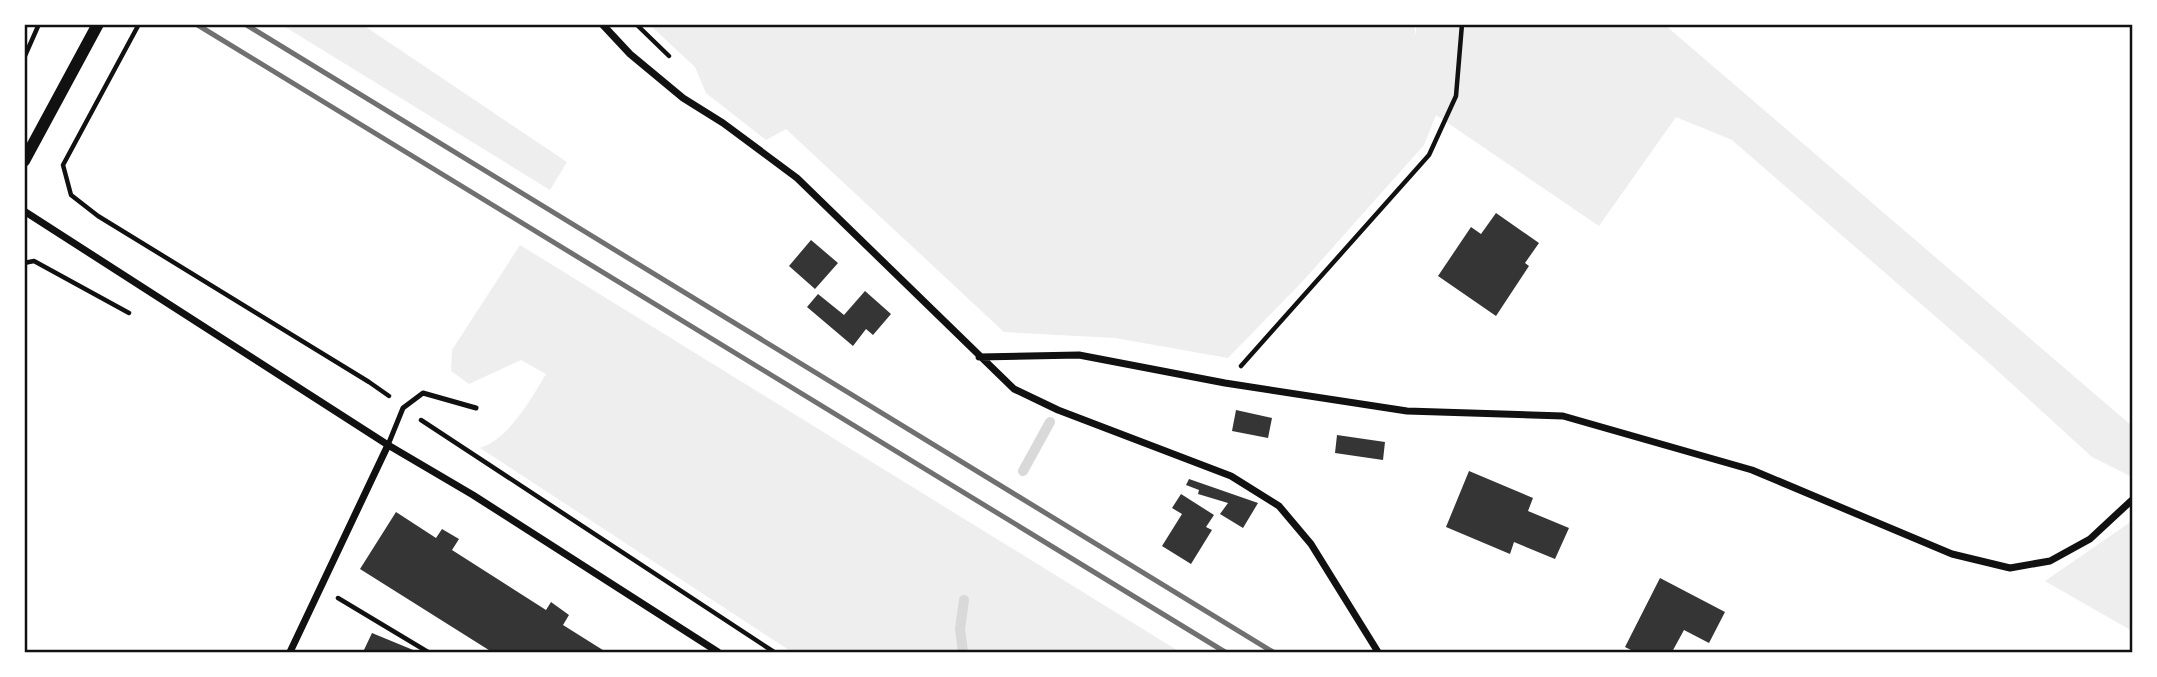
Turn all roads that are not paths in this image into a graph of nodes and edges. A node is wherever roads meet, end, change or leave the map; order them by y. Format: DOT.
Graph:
graph roads {
  1 [pos="98,24"];
  2 [pos="602,24"];
  3 [pos="24,161"];
  4 [pos="24,211"];
  5 [pos="979,357"];
  6 [pos="476,408"];
  7 [pos="388,445"];
  8 [pos="2133,500"];
  9 [pos="290,653"];
  10 [pos="718,653"];
  11 [pos="1378,653"];
  1 -- 3 [label="street"];
  2 -- 5 [label="street"];
  4 -- 7 [label="street"];
  5 -- 8 [label="street"];
  5 -- 11 [label="street"];
  6 -- 7 [label="lane"];
  7 -- 9 [label="street"];
  7 -- 10 [label="street"];
}
